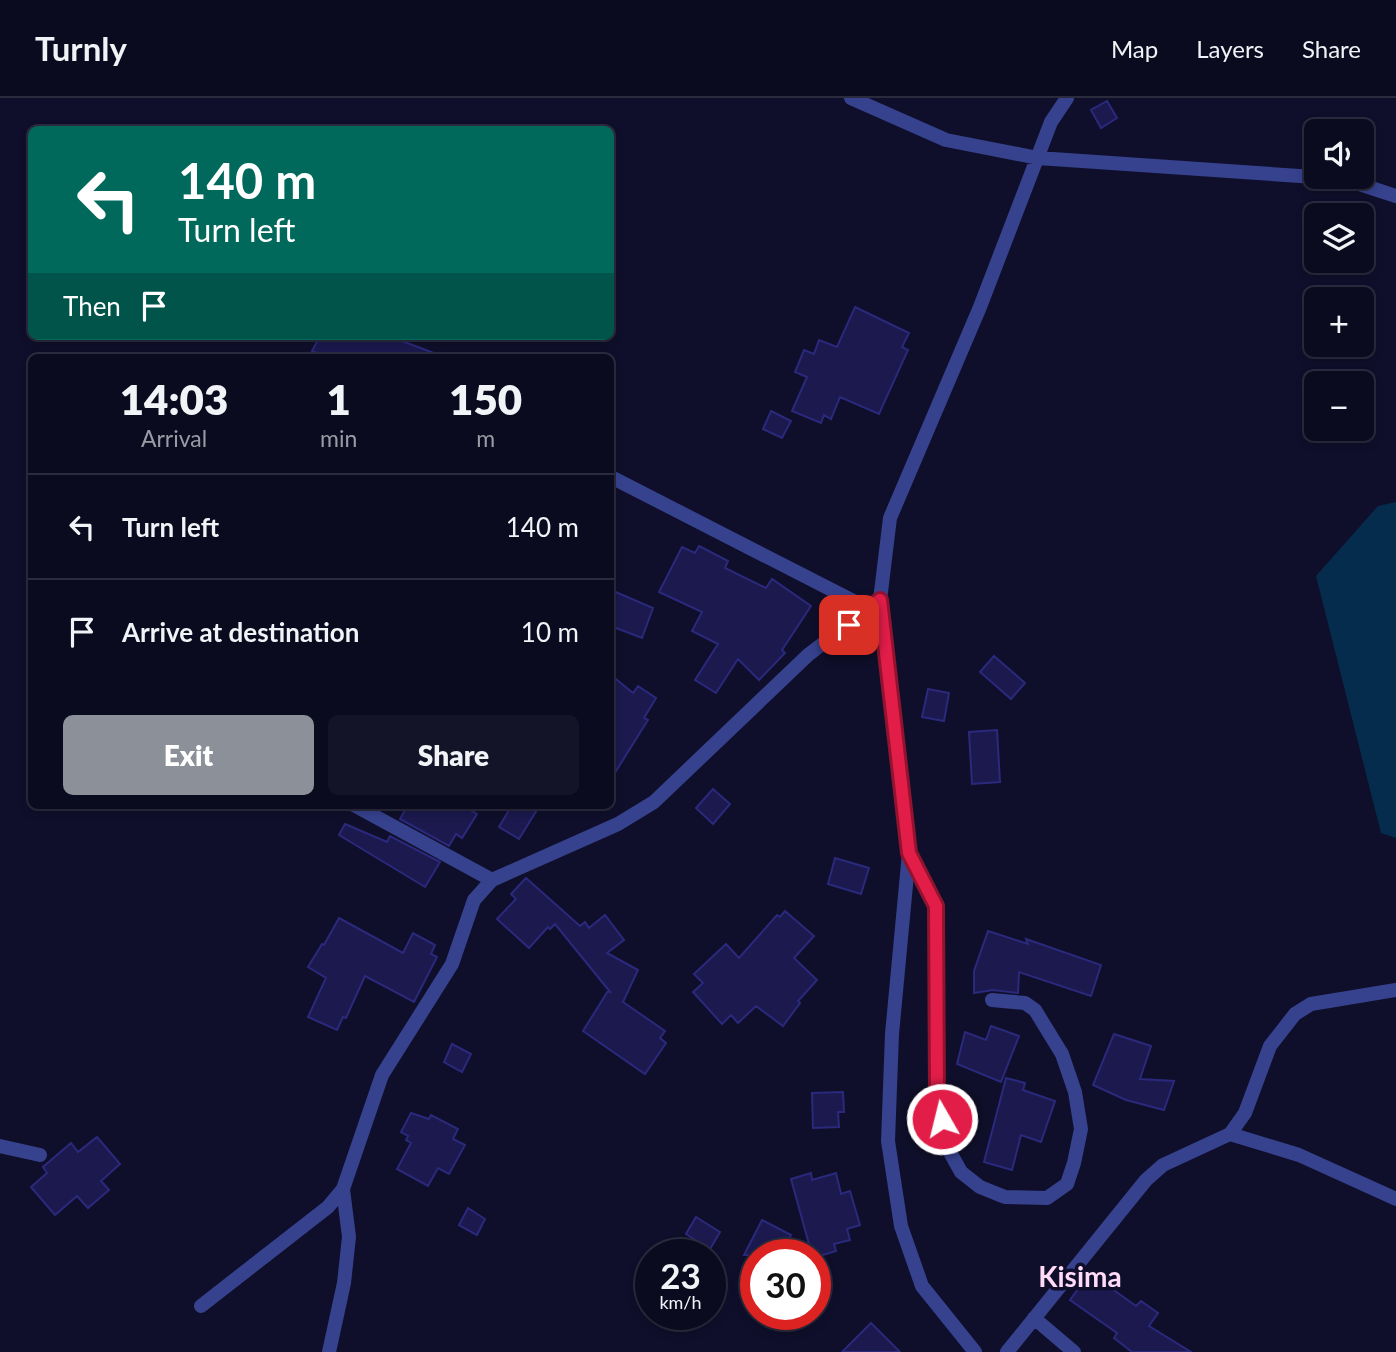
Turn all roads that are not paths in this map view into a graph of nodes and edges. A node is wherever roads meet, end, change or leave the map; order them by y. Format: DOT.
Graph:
graph roads {
  1 [pos="851,98"];
  2 [pos="1068,98"];
  3 [pos="1038,158"];
  4 [pos="1396,196"];
  5 [pos="614,478"];
  6 [pos="874,605"];
  7 [pos="361,809"];
  8 [pos="909,853"];
  9 [pos="492,880"];
  10 [pos="1396,990"];
  11 [pos="992,1000"];
  12 [pos="1230,1134"];
  13 [pos="0,1146"];
  14 [pos="40,1155"];
  15 [pos="343,1189"];
  16 [pos="1396,1199"];
  17 [pos="201,1306"];
  18 [pos="1034,1318"];
  19 [pos="329,1352"];
  20 [pos="975,1352"];
  21 [pos="1007,1352"];
  22 [pos="1074,1352"];
  1 -- 3 [label="street"];
  2 -- 3 [label="street"];
  3 -- 4 [label="street"];
  3 -- 6 [label="street"];
  5 -- 6 [label="street"];
  6 -- 8 [label="street"];
  6 -- 9 [label="street"];
  7 -- 9 [label="street"];
  8 -- 11 [label="street"];
  8 -- 20 [label="street"];
  9 -- 15 [label="street"];
  10 -- 12 [label="street"];
  12 -- 16 [label="street"];
  12 -- 18 [label="street"];
  13 -- 14 [label="street"];
  15 -- 17 [label="street"];
  15 -- 19 [label="street"];
  18 -- 21 [label="street"];
  18 -- 22 [label="street"];
}
